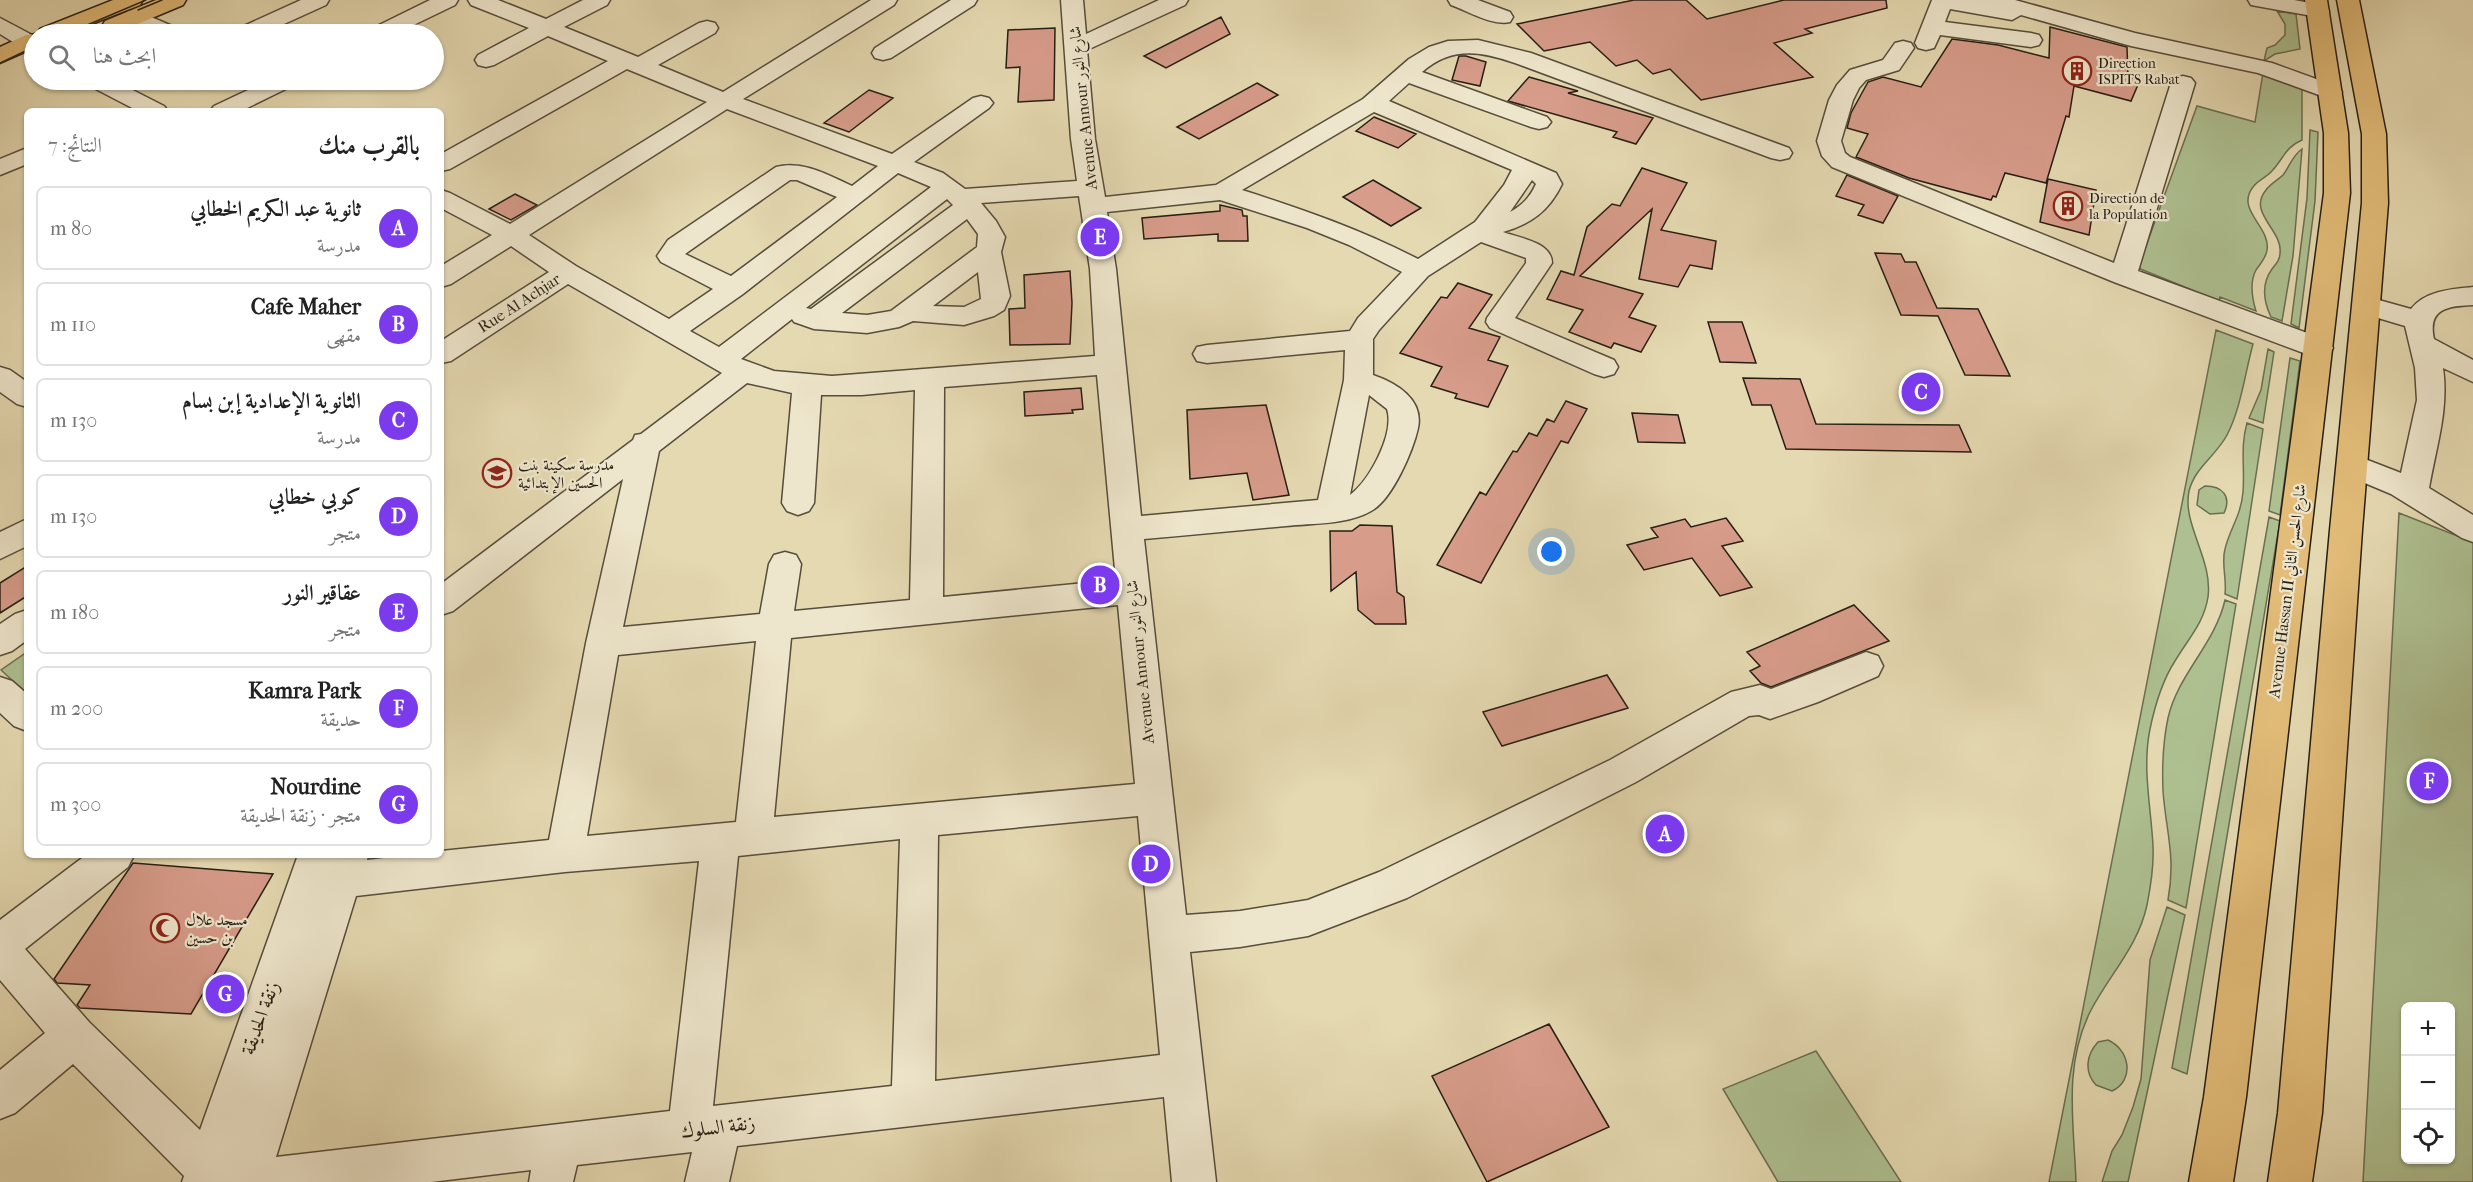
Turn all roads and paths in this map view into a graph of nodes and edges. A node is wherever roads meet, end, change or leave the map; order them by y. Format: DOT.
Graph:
graph roads {
  1 [pos="175,0"];
  2 [pos="318,0"];
  3 [pos="447,0"];
  4 [pos="479,0"];
  5 [pos="599,0"];
  6 [pos="886,0"];
  7 [pos="966,0"];
  8 [pos="1072,0"];
  9 [pos="1141,0"];
  10 [pos="1177,0"];
  11 [pos="1459,0"];
  12 [pos="1991,0"];
  13 [pos="2259,0"];
  14 [pos="2327,4"];
  15 [pos="134,8"];
  16 [pos="2040,12"];
  17 [pos="1110,15"];
  18 [pos="1502,16"];
  19 [pos="92,24"];
  20 [pos="110,24"];
  21 [pos="157,24"];
  22 [pos="266,24"];
  23 [pos="399,24"];
  24 [pos="0,25"];
  25 [pos="546,28"];
  26 [pos="707,28"];
  27 [pos="24,38"];
  28 [pos="2031,40"];
  29 [pos="1077,46"];
  30 [pos="1903,48"];
  31 [pos="24,49"];
  32 [pos="883,53"];
  33 [pos="0,56"];
  34 [pos="24,56"];
  35 [pos="486,60"];
  36 [pos="634,62"];
  37 [pos="1406,74"];
  38 [pos="0,77"];
  39 [pos="2183,83"];
  40 [pos="260,90"];
  41 [pos="2330,92"];
  42 [pos="246,99"];
  43 [pos="726,101"];
  44 [pos="981,103"];
  45 [pos="1373,103"];
  46 [pos="228,108"];
  47 [pos="264,108"];
  48 [pos="1539,122"];
  49 [pos="1780,153"];
  50 [pos="24,156"];
  51 [pos="444,162"];
  52 [pos="896,164"];
  53 [pos="0,168"];
  54 [pos="1222,192"];
  55 [pos="855,196"];
  56 [pos="958,196"];
  57 [pos="1091,197"];
  58 [pos="444,200"];
  59 [pos="1482,230"];
  60 [pos="504,240"];
  61 [pos="988,252"];
  62 [pos="1419,270"];
  63 [pos="567,272"];
  64 [pos="444,276"];
  65 [pos="2124,276"];
  66 [pos="733,288"];
  67 [pos="2473,296"];
  68 [pos="2368,306"];
  69 [pos="786,309"];
  70 [pos="909,312"];
  71 [pos="814,320"];
  72 [pos="670,331"];
  73 [pos="2421,333"];
  74 [pos="1359,339"];
  75 [pos="2319,348"];
  76 [pos="444,352"];
  77 [pos="1207,354"];
  78 [pos="1110,364"];
  79 [pos="731,367"];
  80 [pos="1604,367"];
  81 [pos="2473,372"];
  82 [pos="0,377"];
  83 [pos="930,379"];
  84 [pos="1358,380"];
  85 [pos="807,385"];
  86 [pos="24,395"];
  87 [pos="646,443"];
  88 [pos="2352,465"];
  89 [pos="2413,492"];
  90 [pos="798,503"];
  91 [pos="1331,510"];
  92 [pos="1126,529"];
  93 [pos="2473,530"];
  94 [pos="24,533"];
  95 [pos="0,547"];
  96 [pos="785,564"];
  97 [pos="1133,591"];
  98 [pos="444,600"];
  99 [pos="926,612"];
  100 [pos="24,625"];
  101 [pos="775,626"];
  102 [pos="0,641"];
  103 [pos="603,643"];
  104 [pos="1866,666"];
  105 [pos="0,691"];
  106 [pos="24,713"];
  107 [pos="1154,798"];
  108 [pos="919,821"];
  109 [pos="737,839"];
  110 [pos="566,855"];
  111 [pos="111,858"];
  112 [pos="336,863"];
  113 [pos="1168,935"];
  114 [pos="0,944"];
  115 [pos="0,950"];
  116 [pos="74,1036"];
  117 [pos="1183,1074"];
  118 [pos="0,1098"];
  119 [pos="913,1105"];
  120 [pos="704,1129"];
  121 [pos="555,1163"];
  122 [pos="467,1168"];
  123 [pos="206,1175"];
  124 [pos="246,1182"];
  125 [pos="253,1182"];
  126 [pos="707,1182"];
  127 [pos="1194,1182"];
  128 [pos="2211,1182"];
  129 [pos="2290,1182"];
  1 -- 15 [label="main road"];
  2 -- 22 [label="street"];
  3 -- 23 [label="street"];
  4 -- 25 [label="street"];
  5 -- 25 [label="street"];
  6 -- 43 [label="street"];
  7 -- 32 [label="street"];
  8 -- 29 [label="street, Avenue Annour شارع النور"];
  9 -- 17 [label="street"];
  10 -- 29 [label="street"];
  11 -- 18 [label="street"];
  12 -- 16 [label="street"];
  13 -- 14 [label="street"];
  14 -- 41 [label="main road, Avenue Hassan II شارع الحسن الثاني"];
  14 -- 68 [label="main road"];
  15 -- 19 [label="main road"];
  15 -- 20 [label="main road"];
  15 -- 21 [label="street"];
  16 -- 28 [label="street"];
  16 -- 41 [label="street"];
  24 -- 27 [label="street"];
  25 -- 35 [label="street"];
  25 -- 36 [label="street"];
  26 -- 36 [label="street"];
  29 -- 57 [label="street, Avenue Annour شارع النور"];
  30 -- 65 [label="street"];
  31 -- 33 [label="main road"];
  34 -- 38 [label="main road"];
  36 -- 43 [label="street"];
  36 -- 51 [label="street"];
  37 -- 45 [label="street"];
  37 -- 48 [label="street"];
  37 -- 49 [label="street"];
  39 -- 65 [label="street"];
  40 -- 42 [label="street"];
  41 -- 75 [label="main road, Avenue Hassan II شارع الحسن الثاني"];
  42 -- 46 [label="street"];
  42 -- 47 [label="street"];
  43 -- 52 [label="street"];
  43 -- 60 [label="street"];
  44 -- 52 [label="street"];
  45 -- 54 [label="street"];
  45 -- 59 [label="street"];
  50 -- 53 [label="street"];
  52 -- 55 [label="street"];
  52 -- 56 [label="street"];
  54 -- 57 [label="street"];
  54 -- 62 [label="street"];
  55 -- 66 [label="street"];
  55 -- 66 [label="street"];
  56 -- 57 [label="street"];
  56 -- 61 [label="street"];
  56 -- 69 [label="street"];
  56 -- 71 [label="street"];
  57 -- 78 [label="street, Avenue Annour شارع النور"];
  58 -- 60 [label="street"];
  59 -- 62 [label="street"];
  59 -- 80 [label="street"];
  60 -- 63 [label="street"];
  60 -- 64 [label="street"];
  61 -- 70 [label="street"];
  61 -- 70 [label="street"];
  62 -- 74 [label="street"];
  63 -- 72 [label="street"];
  63 -- 76 [label="street, Rue Al Achjar"];
  65 -- 75 [label="street"];
  66 -- 72 [label="street"];
  67 -- 73 [label="street"];
  68 -- 73 [label="street"];
  68 -- 88 [label="main road"];
  69 -- 71 [label="street"];
  69 -- 79 [label="street"];
  70 -- 71 [label="street"];
  72 -- 79 [label="street"];
  73 -- 81 [label="street"];
  73 -- 89 [label="street"];
  74 -- 77 [label="street"];
  74 -- 84 [label="street"];
  75 -- 128 [label="main road, Avenue Hassan II شارع الحسن الثاني"];
  78 -- 83 [label="street"];
  78 -- 92 [label="street, Avenue Annour شارع النور"];
  79 -- 85 [label="street"];
  79 -- 87 [label="street"];
  82 -- 86 [label="street"];
  83 -- 85 [label="street"];
  83 -- 99 [label="street"];
  84 -- 91 [label="street"];
  84 -- 91 [label="street"];
  85 -- 90 [label="street"];
  87 -- 98 [label="street"];
  87 -- 103 [label="street"];
  88 -- 89 [label="street"];
  88 -- 129 [label="main road"];
  89 -- 93 [label="street"];
  91 -- 92 [label="street"];
  92 -- 97 [label="street, Avenue Annour شارع النور"];
  94 -- 95 [label="street"];
  96 -- 101 [label="street"];
  97 -- 99 [label="street"];
  97 -- 107 [label="street, Avenue Annour شارع النور"];
  99 -- 101 [label="street"];
  100 -- 102 [label="street"];
  101 -- 103 [label="street"];
  101 -- 109 [label="street"];
  103 -- 110 [label="street"];
  104 -- 113 [label="street"];
  105 -- 106 [label="street"];
  107 -- 108 [label="street"];
  107 -- 113 [label="street, Avenue Annour شارع النور"];
  108 -- 109 [label="street"];
  108 -- 119 [label="street"];
  109 -- 110 [label="street"];
  109 -- 120 [label="street"];
  110 -- 112 [label="street"];
  111 -- 114 [label="street"];
  112 -- 123 [label="street, زنقة الحديقة"];
  112 -- 124 [label="street, زنقة الحديقة"];
  113 -- 117 [label="street, Avenue Annour شارع النور"];
  115 -- 116 [label="street"];
  116 -- 118 [label="street"];
  116 -- 123 [label="street"];
  117 -- 119 [label="street, زنقة السلوك"];
  117 -- 127 [label="street, Avenue Annour شارع النور"];
  119 -- 120 [label="street, زنقة السلوك"];
  120 -- 121 [label="street, زنقة السلوك"];
  120 -- 126 [label="street"];
  121 -- 122 [label="street, زنقة السلوك"];
  122 -- 125 [label="street, زنقة السلوك"];
}
